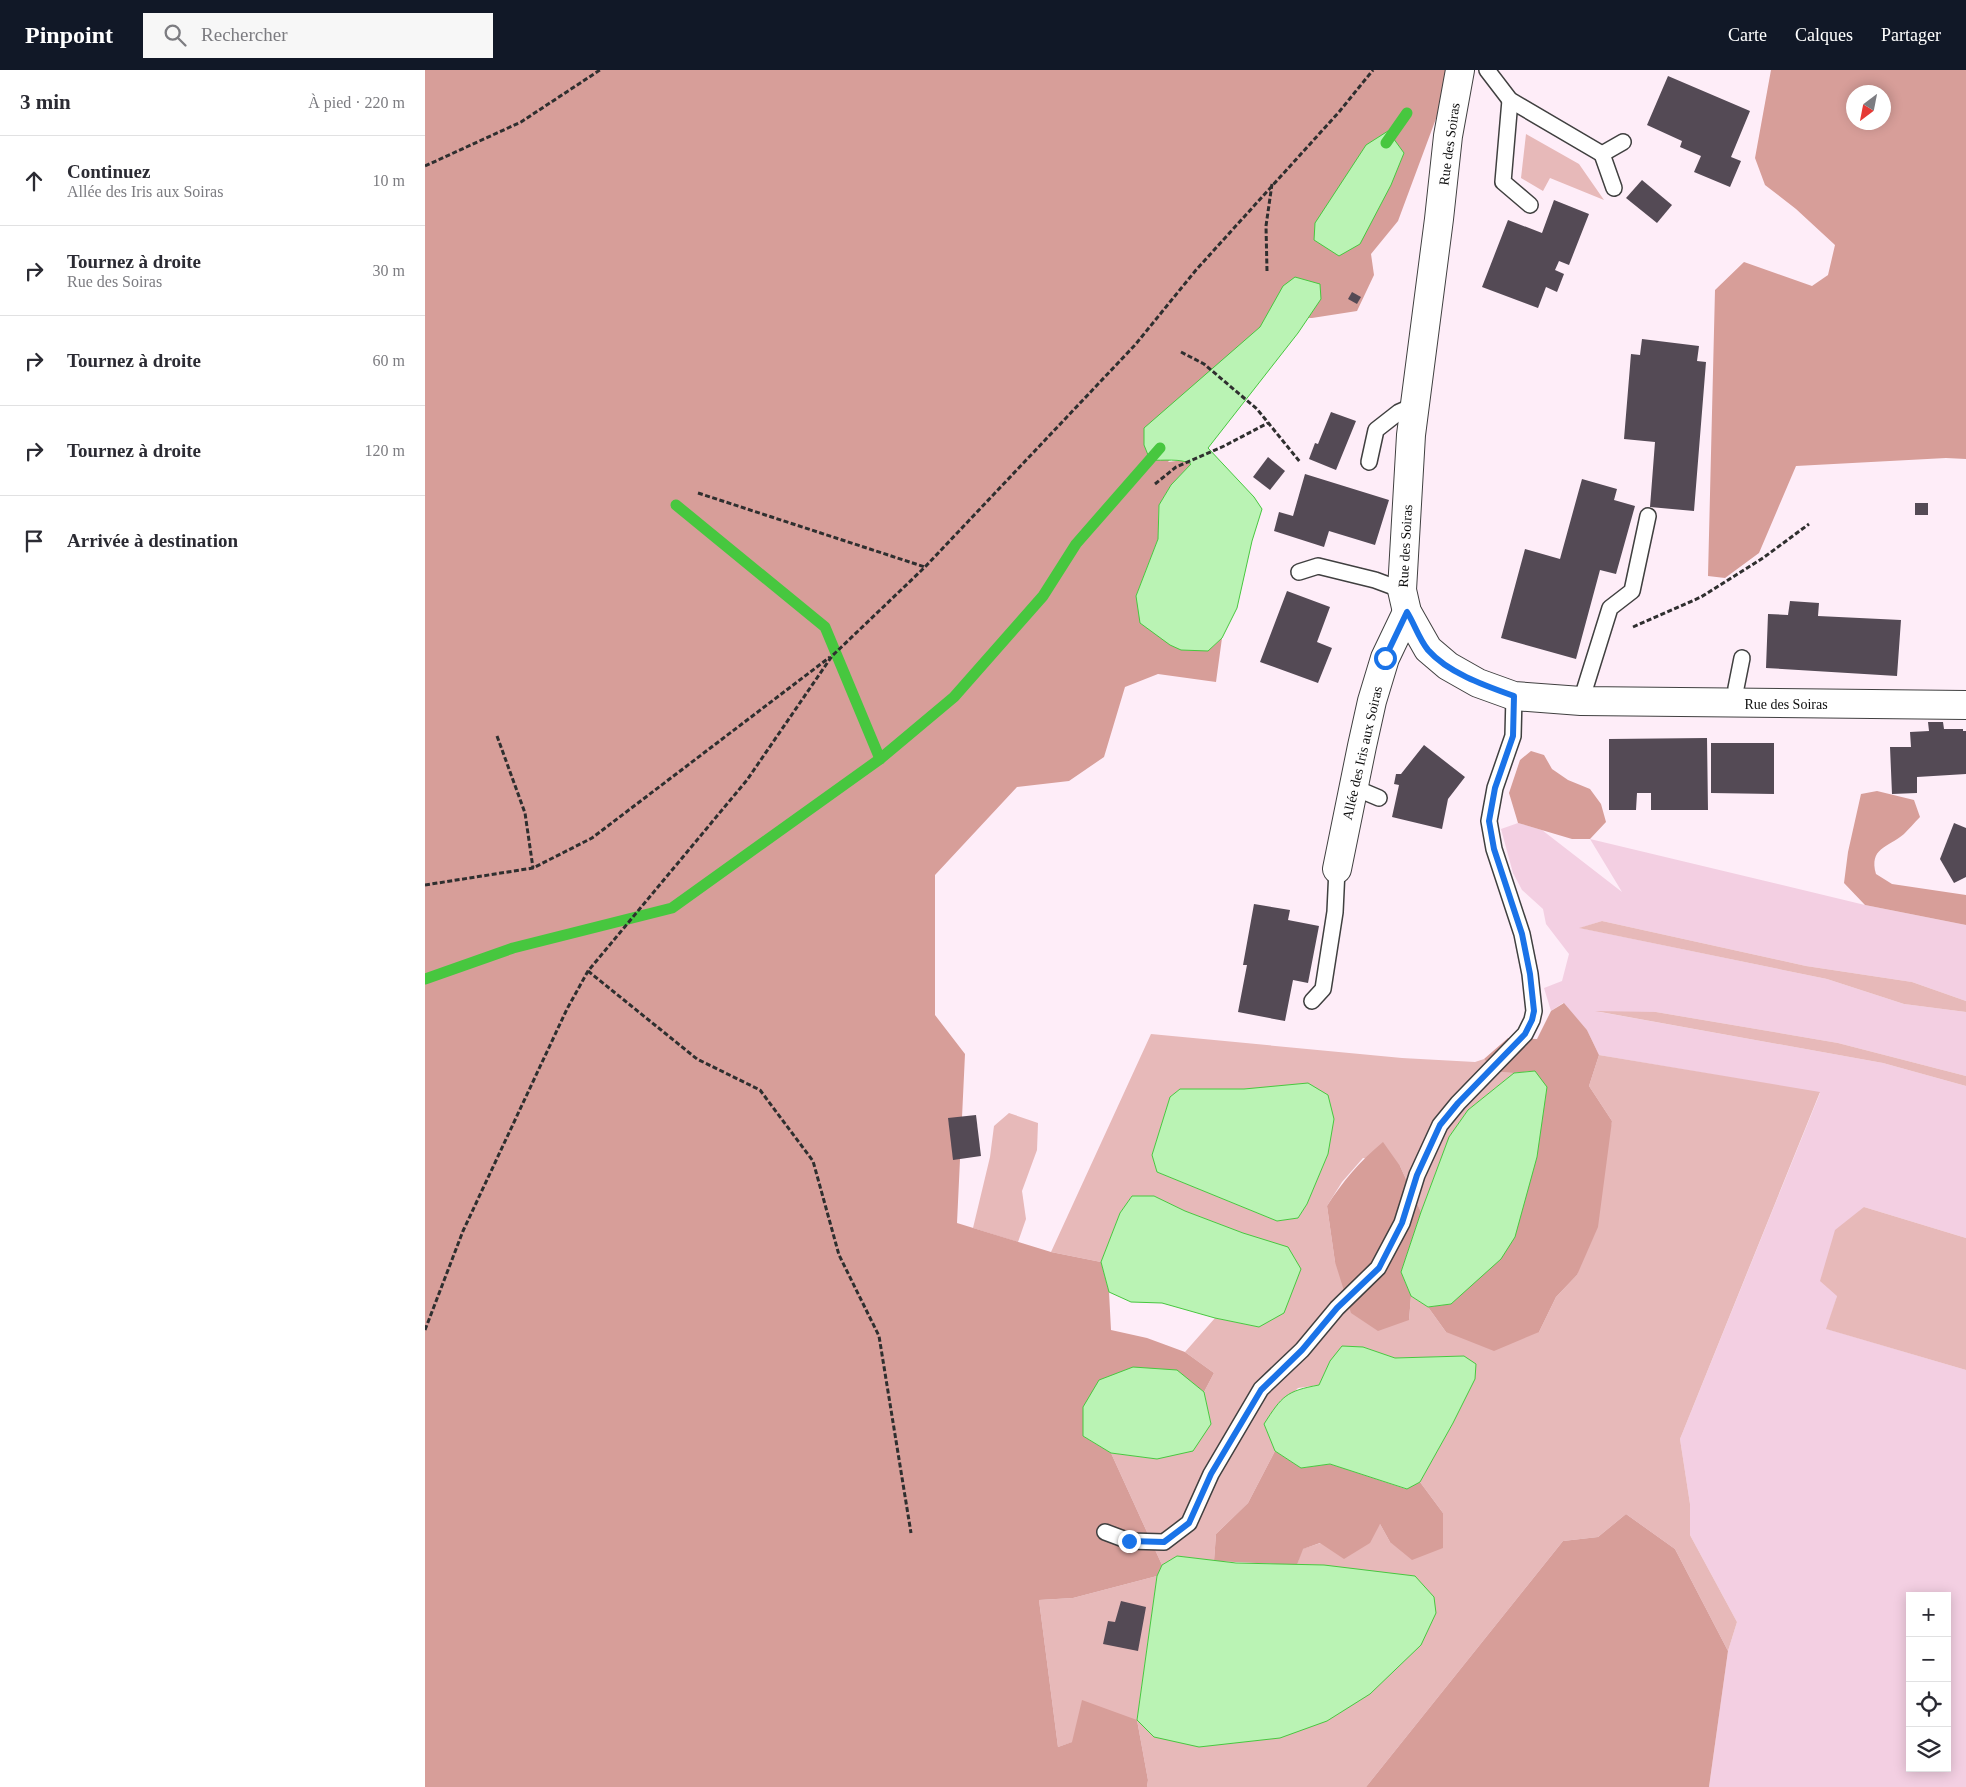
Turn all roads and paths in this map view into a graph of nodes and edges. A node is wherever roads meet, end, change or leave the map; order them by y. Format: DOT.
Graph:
graph roads {
  1 [pos="600,70"];
  2 [pos="1373,70"];
  3 [pos="1460,70"];
  4 [pos="1487,70"];
  5 [pos="1510,100"];
  6 [pos="1623,142"];
  7 [pos="1602,154"];
  8 [pos="425,166"];
  9 [pos="1273,184"];
  10 [pos="1614,188"];
  11 [pos="1530,205"];
  12 [pos="1267,271"];
  13 [pos="1181,352"];
  14 [pos="1415,405"];
  15 [pos="1268,423"];
  16 [pos="1300,462"];
  17 [pos="1369,462"];
  18 [pos="1155,484"];
  19 [pos="698,493"];
  20 [pos="1648,516"];
  21 [pos="1809,524"];
  22 [pos="925,567"];
  23 [pos="1299,572"];
  24 [pos="1404,601"];
  25 [pos="1600,640"];
  26 [pos="832,656"];
  27 [pos="1743,658"];
  28 [pos="1514,696"];
  29 [pos="1581,701"];
  30 [pos="1737,703"];
  31 [pos="1966,705"];
  32 [pos="497,736"];
  33 [pos="1353,787"];
  34 [pos="1379,798"];
  35 [pos="533,868"];
  36 [pos="1337,869"];
  37 [pos="425,886"];
  38 [pos="588,971"];
  39 [pos="1312,1001"];
  40 [pos="425,1330"];
  41 [pos="1105,1532"];
  42 [pos="911,1533"];
  1 -- 8 [label="path"];
  2 -- 9 [label="path"];
  3 -- 14 [label="street, Rue des Soiras"];
  4 -- 5 [label="lane"];
  5 -- 7 [label="lane"];
  5 -- 11 [label="lane"];
  6 -- 7 [label="lane"];
  7 -- 10 [label="lane"];
  9 -- 12 [label="path"];
  9 -- 22 [label="path"];
  13 -- 15 [label="path"];
  14 -- 17 [label="lane"];
  14 -- 24 [label="street, Rue des Soiras"];
  15 -- 16 [label="path"];
  15 -- 18 [label="path"];
  19 -- 22 [label="path"];
  20 -- 25 [label="lane"];
  21 -- 25 [label="path"];
  22 -- 26 [label="path"];
  23 -- 24 [label="lane"];
  24 -- 28 [label="street, Rue des Soiras"];
  24 -- 33 [label="street, Allée des Iris aux Soiras"];
  25 -- 29 [label="lane"];
  26 -- 35 [label="path"];
  26 -- 38 [label="path"];
  27 -- 30 [label="lane"];
  28 -- 29 [label="street, Rue des Soiras"];
  28 -- 41 [label="lane"];
  29 -- 30 [label="street, Rue des Soiras"];
  30 -- 31 [label="street, Rue des Soiras"];
  32 -- 35 [label="path"];
  33 -- 34 [label="lane"];
  33 -- 36 [label="street, Allée des Iris aux Soiras"];
  35 -- 37 [label="path"];
  36 -- 39 [label="lane"];
  38 -- 40 [label="path"];
  38 -- 42 [label="path"];
}
